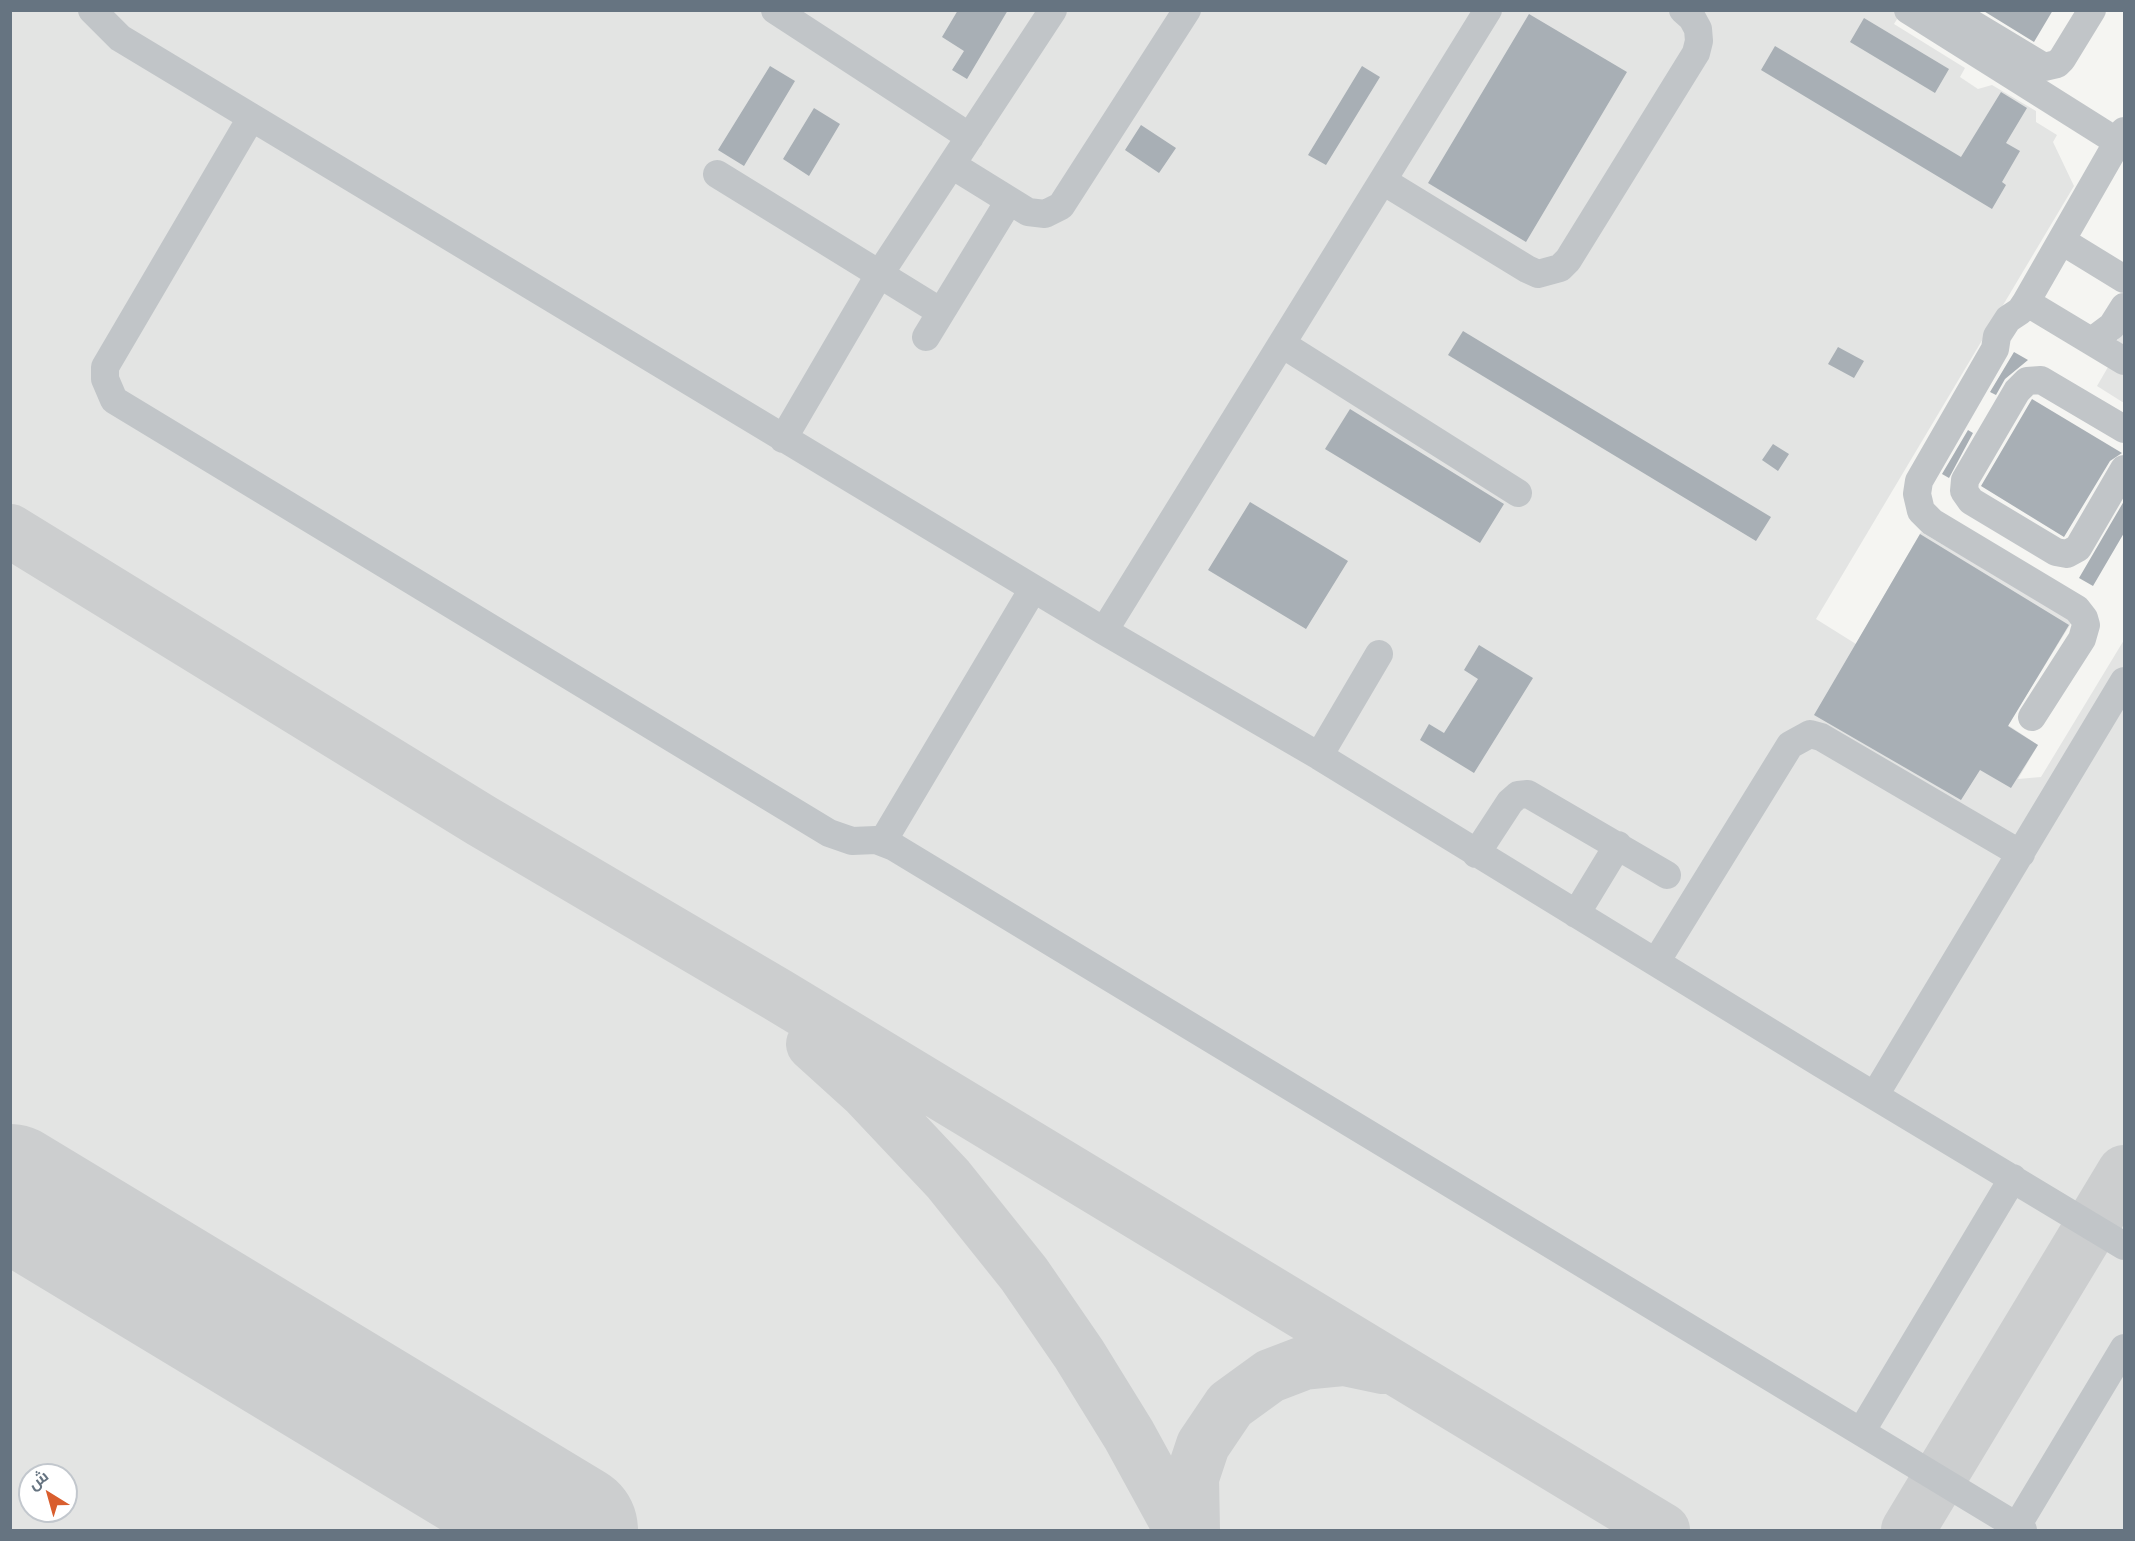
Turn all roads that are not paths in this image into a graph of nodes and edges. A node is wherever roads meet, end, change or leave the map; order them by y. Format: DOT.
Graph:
graph roads {
  1 [pos="92,10"];
  2 [pos="775,10"];
  3 [pos="1053,10"];
  4 [pos="1187,10"];
  5 [pos="1488,10"];
  6 [pos="1683,10"];
  7 [pos="1908,10"];
  8 [pos="1951,10"];
  9 [pos="2092,10"];
  10 [pos="251,118"];
  11 [pos="970,137"];
  12 [pos="2122,139"];
  13 [pos="952,165"];
  14 [pos="717,174"];
  15 [pos="1383,181"];
  16 [pos="1010,201"];
  17 [pos="2062,241"];
  18 [pos="879,275"];
  19 [pos="2124,279"];
  20 [pos="2023,306"];
  21 [pos="2124,307"];
  22 [pos="941,312"];
  23 [pos="926,336"];
  24 [pos="2092,341"];
  25 [pos="1282,344"];
  26 [pos="2124,361"];
  27 [pos="1965,400"];
  28 [pos="2000,420"];
  29 [pos="2124,429"];
  30 [pos="783,439"];
  31 [pos="2124,469"];
  32 [pos="1518,493"];
  33 [pos="1033,589"];
  34 [pos="1104,631"];
  35 [pos="1379,654"];
  36 [pos="2124,681"];
  37 [pos="2032,717"];
  38 [pos="1319,756"];
  39 [pos="883,842"];
  40 [pos="1618,845"];
  41 [pos="1476,854"];
  42 [pos="2021,854"];
  43 [pos="1667,876"];
  44 [pos="1576,914"];
  45 [pos="1656,962"];
  46 [pos="1875,1095"];
  47 [pos="2013,1178"];
  48 [pos="2124,1245"];
  49 [pos="2124,1348"];
  50 [pos="1861,1432"];
  51 [pos="2020,1528"];
  1 -- 10 [label="lane"];
  2 -- 11 [label="lane"];
  3 -- 11 [label="lane"];
  4 -- 16 [label="lane"];
  5 -- 15 [label="lane"];
  6 -- 15 [label="lane"];
  7 -- 12 [label="lane"];
  8 -- 9 [label="lane"];
  10 -- 30 [label="lane"];
  10 -- 39 [label="lane"];
  11 -- 13 [label="lane"];
  12 -- 17 [label="lane"];
  13 -- 16 [label="lane"];
  13 -- 18 [label="lane"];
  14 -- 18 [label="lane"];
  15 -- 25 [label="lane"];
  16 -- 22 [label="lane"];
  17 -- 19 [label="lane"];
  17 -- 20 [label="lane"];
  18 -- 22 [label="lane"];
  18 -- 30 [label="lane"];
  20 -- 24 [label="lane"];
  20 -- 27 [label="lane"];
  21 -- 24 [label="lane"];
  22 -- 23 [label="lane"];
  24 -- 26 [label="lane"];
  25 -- 32 [label="lane"];
  25 -- 34 [label="lane"];
  27 -- 28 [label="lane"];
  27 -- 37 [label="lane"];
  28 -- 29 [label="lane"];
  28 -- 31 [label="lane"];
  30 -- 33 [label="lane"];
  33 -- 34 [label="lane"];
  33 -- 39 [label="lane"];
  34 -- 38 [label="lane"];
  35 -- 38 [label="lane"];
  36 -- 42 [label="lane"];
  38 -- 41 [label="lane"];
  39 -- 50 [label="lane"];
  40 -- 41 [label="lane"];
  40 -- 43 [label="lane"];
  40 -- 44 [label="lane"];
  41 -- 44 [label="lane"];
  42 -- 45 [label="lane"];
  42 -- 46 [label="lane"];
  44 -- 45 [label="lane"];
  45 -- 46 [label="lane"];
  46 -- 47 [label="lane"];
  47 -- 48 [label="lane"];
  47 -- 50 [label="lane"];
  49 -- 51 [label="lane"];
  50 -- 51 [label="lane"];
}
